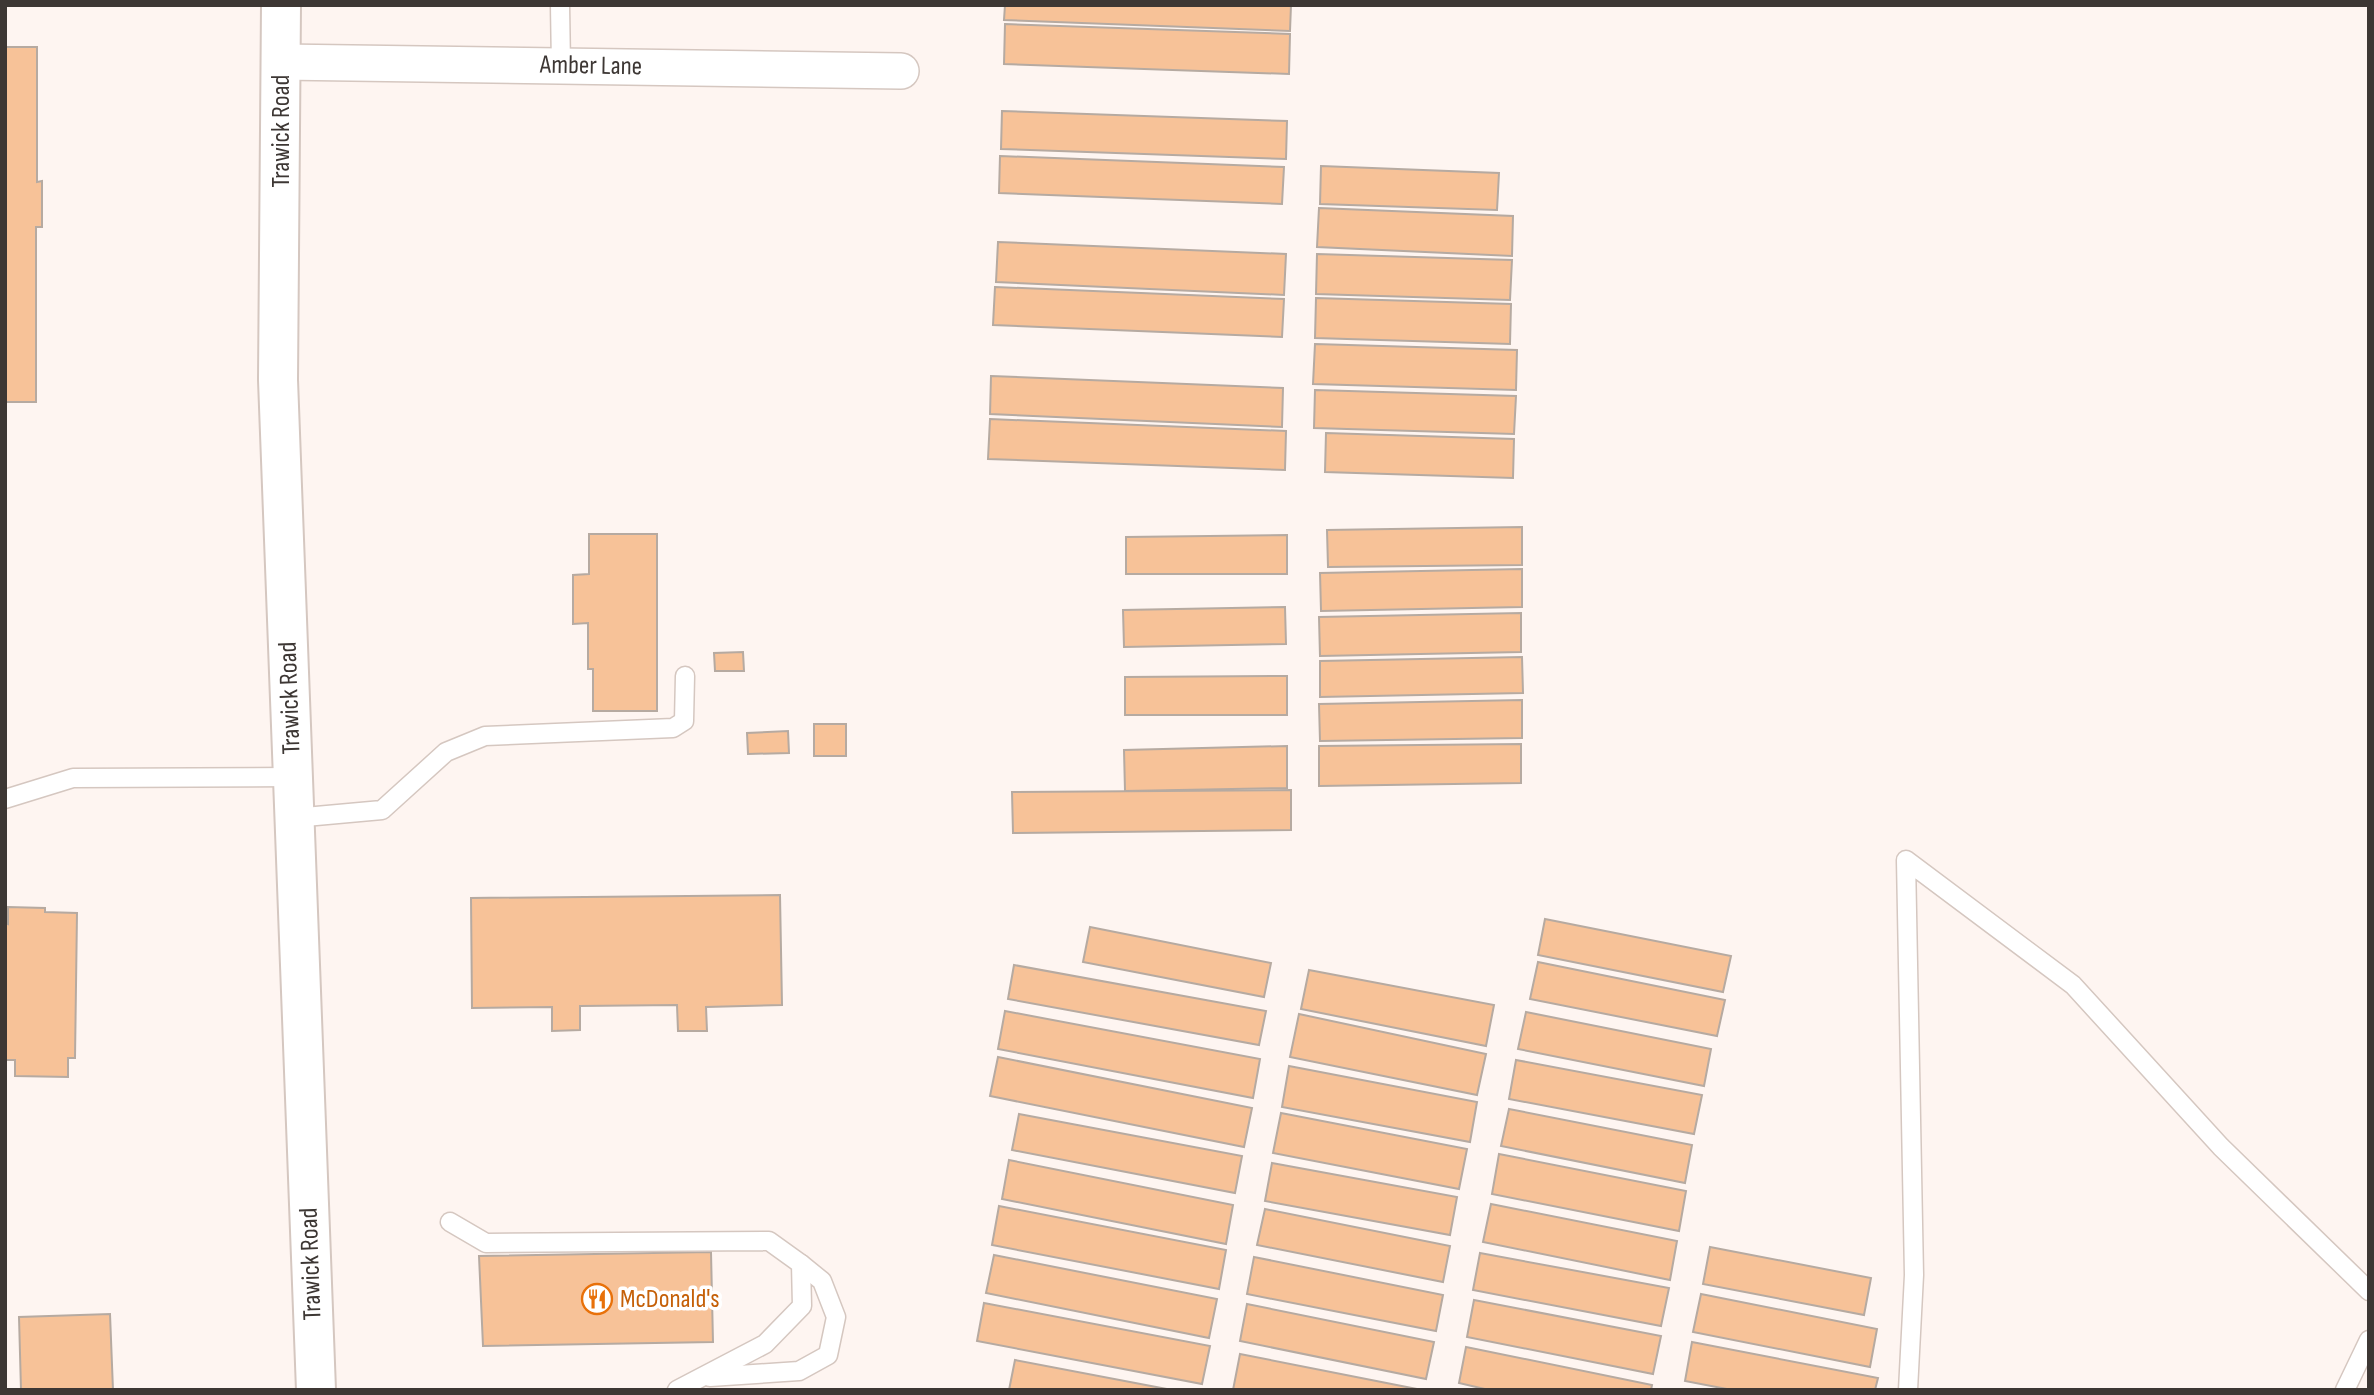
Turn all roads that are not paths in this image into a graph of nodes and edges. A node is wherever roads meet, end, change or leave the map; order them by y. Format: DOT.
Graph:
graph roads {
  1 [pos="281,5"];
  2 [pos="561,5"];
  3 [pos="281,62"];
  4 [pos="561,66"];
  5 [pos="901,71"];
  6 [pos="685,676"];
  7 [pos="293,777"];
  8 [pos="5,799"];
  9 [pos="294,818"];
  10 [pos="450,1222"];
  11 [pos="801,1264"];
  12 [pos="2369,1291"];
  13 [pos="2369,1340"];
  14 [pos="703,1377"];
  15 [pos="316,1390"];
  16 [pos="677,1390"];
  17 [pos="1908,1390"];
  18 [pos="2345,1390"];
  1 -- 3 [label="street, Trawick Road"];
  2 -- 4 [label="lane"];
  3 -- 4 [label="street, Amber Lane"];
  3 -- 7 [label="street, Trawick Road"];
  4 -- 5 [label="street, Amber Lane"];
  6 -- 9 [label="lane"];
  7 -- 8 [label="lane"];
  7 -- 9 [label="street, Trawick Road"];
  9 -- 15 [label="street, Trawick Road"];
  10 -- 11 [label="lane"];
  11 -- 14 [label="lane"];
  11 -- 14 [label="lane"];
  12 -- 17 [label="lane"];
  13 -- 18 [label="lane"];
  14 -- 16 [label="lane"];
}
